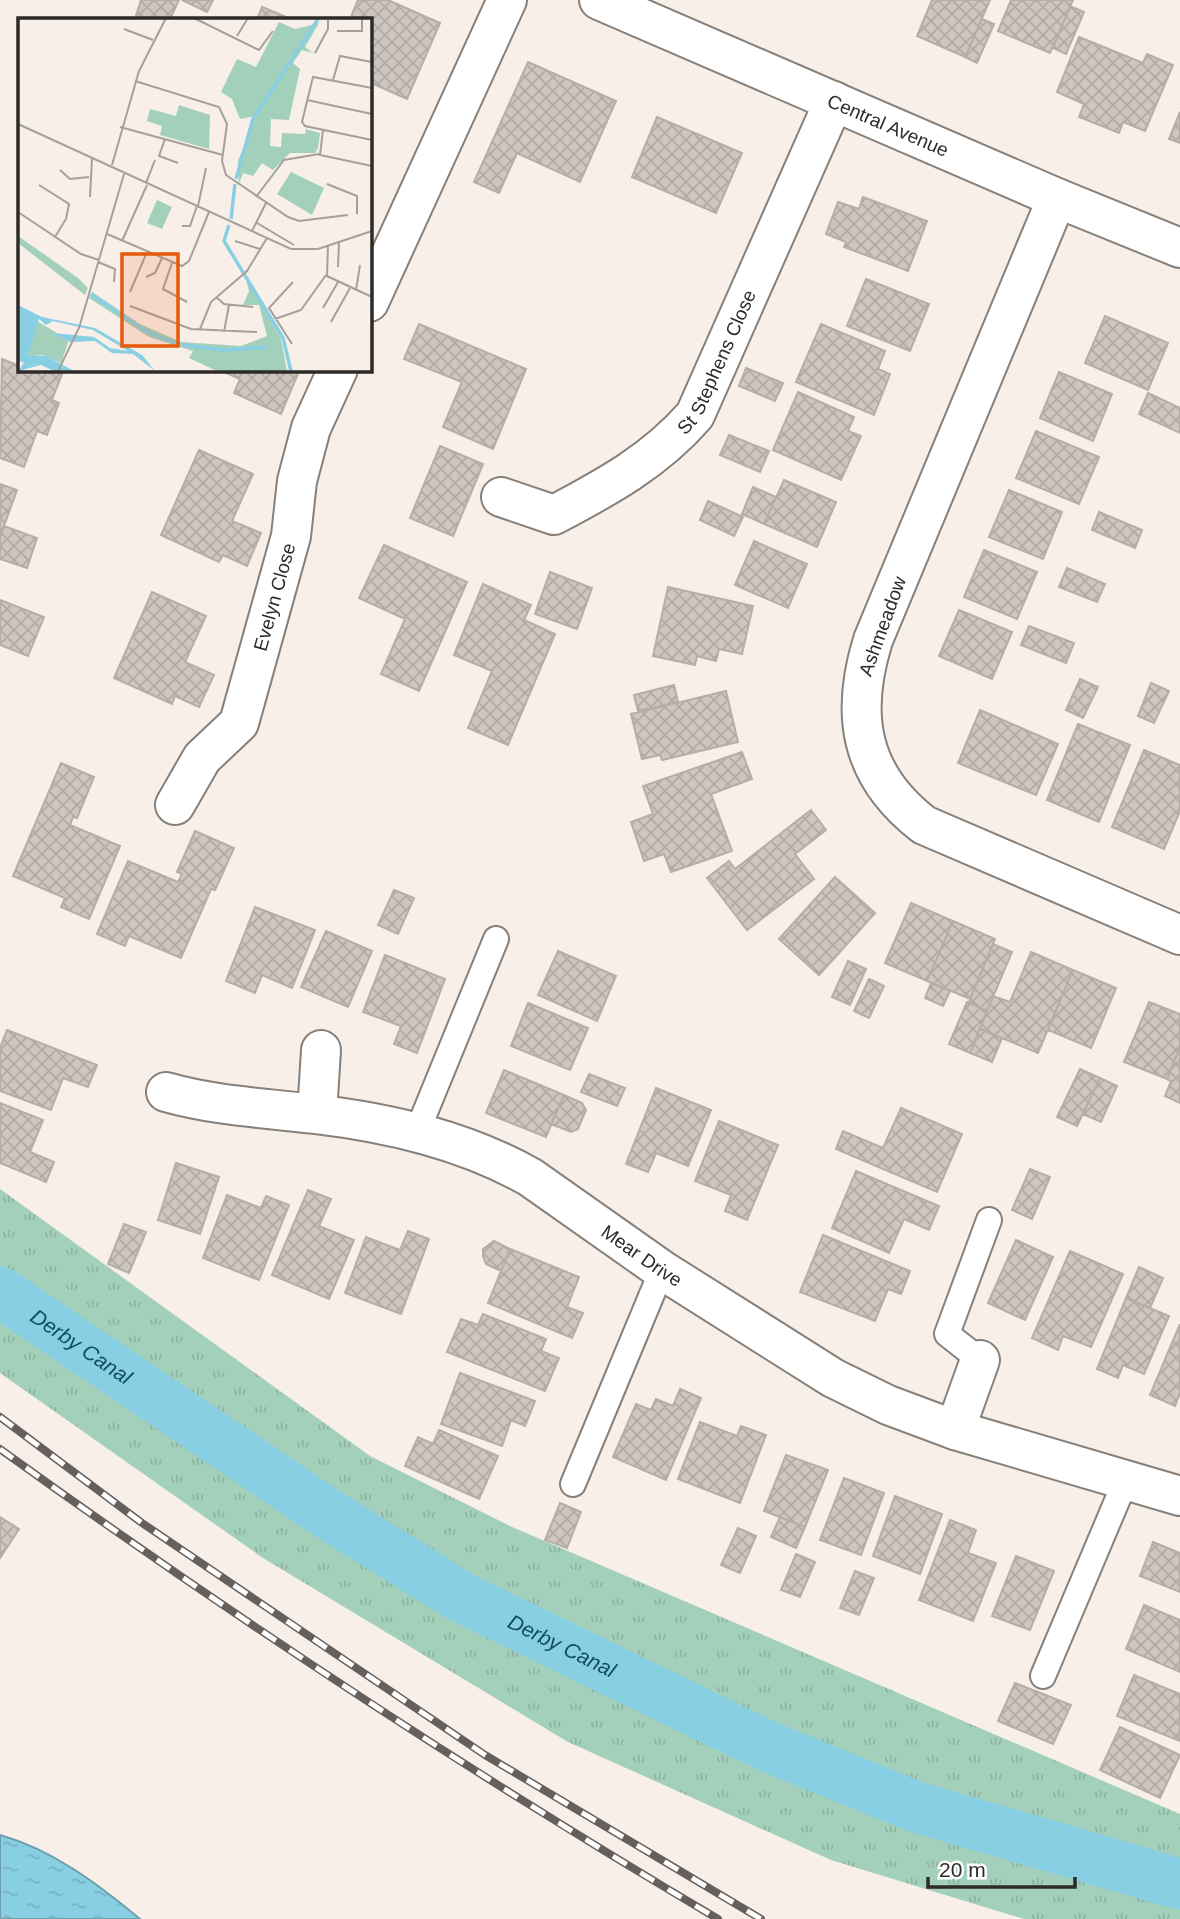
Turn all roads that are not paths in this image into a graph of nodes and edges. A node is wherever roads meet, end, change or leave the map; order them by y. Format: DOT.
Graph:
graph roads {
  1 [pos="507,0"];
  2 [pos="599,0"];
  3 [pos="834,101"];
  4 [pos="1056,198"];
  5 [pos="1180,248"];
  6 [pos="371,298"];
  7 [pos="337,371"];
  8 [pos="501,497"];
  9 [pos="175,805"];
  10 [pos="1180,935"];
  11 [pos="496,939"];
  12 [pos="321,1050"];
  13 [pos="166,1092"];
  14 [pos="317,1114"];
  15 [pos="417,1132"];
  16 [pos="989,1220"];
  17 [pos="662,1270"];
  18 [pos="980,1360"];
  19 [pos="955,1430"];
  20 [pos="1125,1482"];
  21 [pos="573,1484"];
  22 [pos="1180,1496"];
  23 [pos="1043,1676"];
  1 -- 6 [label="street"];
  2 -- 3 [label="street, Central Avenue"];
  3 -- 4 [label="street, Central Avenue"];
  3 -- 8 [label="street, St Stephens Close"];
  4 -- 5 [label="street, Central Avenue"];
  4 -- 10 [label="street, Ashmeadow"];
  7 -- 9 [label="street, Evelyn Close"];
  11 -- 15 [label="lane"];
  12 -- 14 [label="street"];
  13 -- 14 [label="street, Mear Drive"];
  14 -- 15 [label="street, Mear Drive"];
  15 -- 17 [label="street, Mear Drive"];
  16 -- 18 [label="lane"];
  17 -- 19 [label="street, Mear Drive"];
  17 -- 21 [label="lane"];
  18 -- 19 [label="street"];
  19 -- 20 [label="street, Mear Drive"];
  20 -- 22 [label="street, Mear Drive"];
  20 -- 23 [label="lane"];
}
